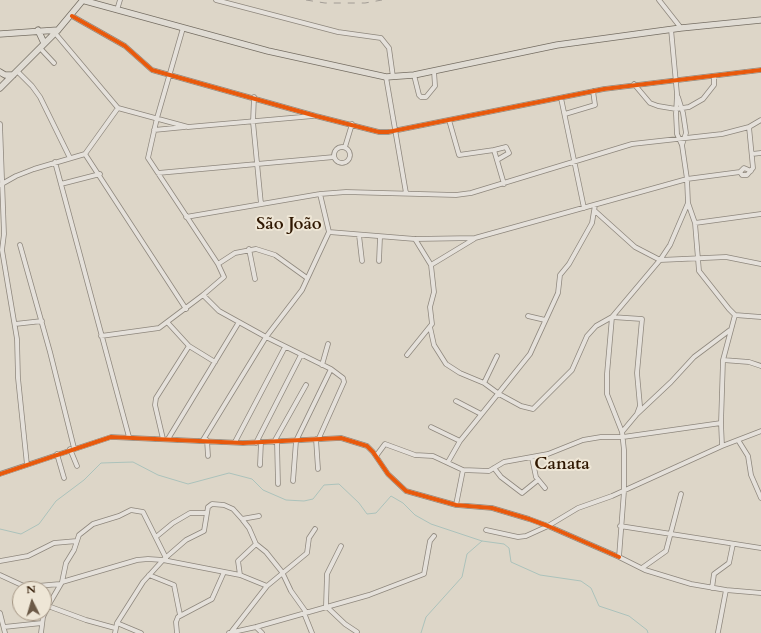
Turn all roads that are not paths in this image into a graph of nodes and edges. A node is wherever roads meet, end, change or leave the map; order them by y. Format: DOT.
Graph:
graph roads {
  1 [pos="82,0"];
  2 [pos="120,0"];
  3 [pos="216,0"];
  4 [pos="659,0"];
  5 [pos="117,10"];
  6 [pos="72,16"];
  7 [pos="761,16"];
  8 [pos="761,20"];
  9 [pos="733,23"];
  10 [pos="183,28"];
  11 [pos="681,28"];
  12 [pos="671,29"];
  13 [pos="38,30"];
  14 [pos="56,31"];
  15 [pos="0,34"];
  16 [pos="42,46"];
  17 [pos="54,63"];
  18 [pos="761,70"];
  19 [pos="434,71"];
  20 [pos="0,72"];
  21 [pos="15,73"];
  22 [pos="169,75"];
  23 [pos="414,75"];
  24 [pos="714,76"];
  25 [pos="386,77"];
  26 [pos="393,77"];
  27 [pos="676,79"];
  28 [pos="634,84"];
  29 [pos="0,88"];
  30 [pos="593,91"];
  31 [pos="677,94"];
  32 [pos="254,97"];
  33 [pos="561,98"];
  34 [pos="118,108"];
  35 [pos="682,108"];
  36 [pos="676,109"];
  37 [pos="565,114"];
  38 [pos="316,116"];
  39 [pos="157,118"];
  40 [pos="449,120"];
  41 [pos="761,120"];
  42 [pos="253,122"];
  43 [pos="0,124"];
  44 [pos="352,124"];
  45 [pos="188,127"];
  46 [pos="749,127"];
  47 [pos="154,130"];
  48 [pos="395,131"];
  49 [pos="678,138"];
  50 [pos="685,138"];
  51 [pos="682,145"];
  52 [pos="345,147"];
  53 [pos="494,150"];
  54 [pos="761,153"];
  55 [pos="85,154"];
  56 [pos="752,154"];
  57 [pos="334,157"];
  58 [pos="70,158"];
  59 [pos="497,160"];
  60 [pos="574,161"];
  61 [pos="55,162"];
  62 [pos="258,163"];
  63 [pos="158,173"];
  64 [pos="100,174"];
  65 [pos="687,179"];
  66 [pos="61,184"];
  67 [pos="504,184"];
  68 [pos="1,185"];
  69 [pos="320,194"];
  70 [pos="406,194"];
  71 [pos="688,203"];
  72 [pos="261,204"];
  73 [pos="595,205"];
  74 [pos="584,208"];
  75 [pos="595,211"];
  76 [pos="761,214"];
  77 [pos="186,217"];
  78 [pos="695,223"];
  79 [pos="329,232"];
  80 [pos="359,235"];
  81 [pos="380,237"];
  82 [pos="475,238"];
  83 [pos="415,239"];
  84 [pos="20,245"];
  85 [pos="249,249"];
  86 [pos="697,259"];
  87 [pos="660,260"];
  88 [pos="362,261"];
  89 [pos="379,261"];
  90 [pos="218,264"];
  91 [pos="761,264"];
  92 [pos="431,265"];
  93 [pos="307,278"];
  94 [pos="255,279"];
  95 [pos="203,295"];
  96 [pos="186,309"];
  97 [pos="735,315"];
  98 [pos="528,316"];
  99 [pos="612,317"];
  100 [pos="761,317"];
  101 [pos="545,320"];
  102 [pos="42,322"];
  103 [pos="239,322"];
  104 [pos="168,323"];
  105 [pos="15,324"];
  106 [pos="430,327"];
  107 [pos="730,330"];
  108 [pos="101,336"];
  109 [pos="266,337"];
  110 [pos="328,344"];
  111 [pos="189,346"];
  112 [pos="285,347"];
  113 [pos="407,354"];
  114 [pos="301,355"];
  115 [pos="497,356"];
  116 [pos="723,360"];
  117 [pos="215,362"];
  118 [pos="322,365"];
  119 [pos="761,366"];
  120 [pos="331,369"];
  121 [pos="484,383"];
  122 [pos="306,385"];
  123 [pos="499,394"];
  124 [pos="456,401"];
  125 [pos="481,414"];
  126 [pos="637,414"];
  127 [pos="721,423"];
  128 [pos="431,426"];
  129 [pos="761,432"];
  130 [pos="623,435"];
  131 [pos="129,437"];
  132 [pos="165,439"];
  133 [pos="317,439"];
  134 [pos="205,440"];
  135 [pos="738,440"];
  136 [pos="296,441"];
  137 [pos="460,441"];
  138 [pos="235,442"];
  139 [pos="261,442"];
  140 [pos="276,442"];
  141 [pos="256,443"];
  142 [pos="722,446"];
  143 [pos="72,449"];
  144 [pos="57,454"];
  145 [pos="208,456"];
  146 [pos="376,456"];
  147 [pos="532,458"];
  148 [pos="448,462"];
  149 [pos="28,464"];
  150 [pos="260,465"];
  151 [pos="77,466"];
  152 [pos="494,468"];
  153 [pos="318,469"];
  154 [pos="463,470"];
  155 [pos="0,474"];
  156 [pos="64,478"];
  157 [pos="538,480"];
  158 [pos="293,481"];
  159 [pos="278,484"];
  160 [pos="545,488"];
  161 [pos="624,491"];
  162 [pos="681,494"];
  163 [pos="761,498"];
  164 [pos="456,505"];
  165 [pos="207,513"];
  166 [pos="259,516"];
  167 [pos="242,520"];
  168 [pos="548,526"];
  169 [pos="620,526"];
  170 [pos="315,529"];
  171 [pos="486,530"];
  172 [pos="669,534"];
  173 [pos="434,536"];
  174 [pos="156,537"];
  175 [pos="77,541"];
  176 [pos="256,544"];
  177 [pos="733,544"];
  178 [pos="341,546"];
  179 [pos="761,548"];
  180 [pos="619,557"];
  181 [pos="164,559"];
  182 [pos="0,561"];
  183 [pos="642,568"];
  184 [pos="224,572"];
  185 [pos="282,572"];
  186 [pos="0,575"];
  187 [pos="149,575"];
  188 [pos="240,576"];
  189 [pos="61,583"];
  190 [pos="267,586"];
  191 [pos="712,588"];
  192 [pos="726,590"];
  193 [pos="761,593"];
  194 [pos="52,599"];
  195 [pos="326,606"];
  196 [pos="52,607"];
  197 [pos="0,613"];
  198 [pos="305,613"];
  199 [pos="180,615"];
  200 [pos="42,623"];
  201 [pos="116,625"];
  202 [pos="4,627"];
  203 [pos="256,627"];
  204 [pos="231,632"];
  205 [pos="357,632"];
  206 [pos="718,632"];
  207 [pos="5,633"];
  208 [pos="41,633"];
  209 [pos="115,633"];
  210 [pos="141,633"];
  211 [pos="177,633"];
  212 [pos="262,633"];
  213 [pos="312,633"];
  1 -- 5 [label="main road"];
  1 -- 6 [label="main road"];
  2 -- 5 [label="street"];
  3 -- 26 [label="street"];
  4 -- 11 [label="street"];
  5 -- 10 [label="main road"];
  6 -- 14 [label="main road"];
  6 -- 22 [label="street"];
  7 -- 9 [label="main road"];
  8 -- 9 [label="main road"];
  9 -- 11 [label="main road"];
  10 -- 22 [label="street"];
  10 -- 25 [label="main road"];
  11 -- 12 [label="main road"];
  12 -- 19 [label="main road"];
  12 -- 27 [label="street"];
  13 -- 14 [label="main road"];
  13 -- 15 [label="main road"];
  13 -- 16 [label="main road"];
  14 -- 16 [label="main road"];
  14 -- 34 [label="street"];
  16 -- 17 [label="street"];
  16 -- 21 [label="main road"];
  18 -- 24 [label="street"];
  19 -- 23 [label="main road"];
  19 -- 23 [label="street"];
  20 -- 21 [label="main road"];
  21 -- 29 [label="main road"];
  21 -- 58 [label="street"];
  22 -- 32 [label="street"];
  22 -- 39 [label="street"];
  23 -- 26 [label="main road"];
  24 -- 27 [label="street"];
  24 -- 35 [label="street"];
  25 -- 26 [label="main road"];
  25 -- 48 [label="street"];
  27 -- 28 [label="street"];
  27 -- 31 [label="street"];
  28 -- 30 [label="street"];
  28 -- 36 [label="street"];
  30 -- 33 [label="street"];
  30 -- 37 [label="street"];
  31 -- 35 [label="street"];
  31 -- 36 [label="street"];
  32 -- 38 [label="street"];
  32 -- 42 [label="street"];
  33 -- 37 [label="street"];
  33 -- 40 [label="street"];
  34 -- 39 [label="street"];
  34 -- 55 [label="street"];
  35 -- 36 [label="street"];
  35 -- 50 [label="street"];
  36 -- 49 [label="street"];
  37 -- 60 [label="street"];
  38 -- 42 [label="street"];
  38 -- 44 [label="street"];
  39 -- 45 [label="street"];
  39 -- 47 [label="street"];
  40 -- 48 [label="street"];
  40 -- 53 [label="street"];
  41 -- 46 [label="street"];
  42 -- 45 [label="street"];
  42 -- 62 [label="street"];
  43 -- 68 [label="street"];
  44 -- 48 [label="street"];
  44 -- 52 [label="street"];
  45 -- 47 [label="street"];
  46 -- 50 [label="street"];
  46 -- 56 [label="street"];
  47 -- 63 [label="street"];
  48 -- 70 [label="street"];
  49 -- 50 [label="street"];
  49 -- 51 [label="street"];
  49 -- 60 [label="street"];
  50 -- 51 [label="street"];
  51 -- 65 [label="street"];
  52 -- 57 [label="street"];
  52 -- 57 [label="street"];
  53 -- 59 [label="street"];
  53 -- 59 [label="street"];
  54 -- 56 [label="street"];
  55 -- 58 [label="street"];
  55 -- 64 [label="street"];
  56 -- 65 [label="street"];
  57 -- 62 [label="street"];
  58 -- 61 [label="street"];
  59 -- 67 [label="street"];
  60 -- 67 [label="street"];
  60 -- 74 [label="street"];
  61 -- 66 [label="street"];
  61 -- 68 [label="street"];
  62 -- 63 [label="street"];
  62 -- 72 [label="street"];
  63 -- 77 [label="street"];
  64 -- 66 [label="street"];
  64 -- 96 [label="street"];
  65 -- 71 [label="street"];
  65 -- 73 [label="street"];
  66 -- 108 [label="street"];
  67 -- 70 [label="street"];
  68 -- 105 [label="street"];
  69 -- 70 [label="street"];
  69 -- 72 [label="street"];
  69 -- 79 [label="street"];
  71 -- 78 [label="street"];
  71 -- 87 [label="street"];
  72 -- 77 [label="street"];
  73 -- 74 [label="street"];
  73 -- 75 [label="street"];
  74 -- 82 [label="street"];
  75 -- 87 [label="street"];
  75 -- 101 [label="street"];
  76 -- 78 [label="street"];
  77 -- 90 [label="street"];
  78 -- 86 [label="street"];
  79 -- 80 [label="street"];
  79 -- 93 [label="street"];
  80 -- 81 [label="street"];
  80 -- 88 [label="street"];
  81 -- 83 [label="street"];
  81 -- 89 [label="street"];
  82 -- 83 [label="street"];
  82 -- 92 [label="street"];
  83 -- 92 [label="street"];
  84 -- 102 [label="street"];
  85 -- 90 [label="street"];
  85 -- 93 [label="street"];
  85 -- 94 [label="street"];
  86 -- 87 [label="street"];
  86 -- 91 [label="street"];
  86 -- 97 [label="street"];
  87 -- 99 [label="street"];
  90 -- 95 [label="street"];
  92 -- 106 [label="street"];
  93 -- 109 [label="street"];
  95 -- 96 [label="street"];
  95 -- 103 [label="street"];
  96 -- 104 [label="street"];
  97 -- 100 [label="street"];
  97 -- 107 [label="street"];
  98 -- 101 [label="street"];
  99 -- 123 [label="street"];
  99 -- 126 [label="street"];
  99 -- 130 [label="street"];
  101 -- 123 [label="street"];
  102 -- 105 [label="street"];
  102 -- 143 [label="street"];
  103 -- 109 [label="street"];
  103 -- 117 [label="street"];
  104 -- 108 [label="street"];
  104 -- 111 [label="street"];
  105 -- 149 [label="street"];
  106 -- 113 [label="street"];
  106 -- 121 [label="street"];
  107 -- 116 [label="street"];
  107 -- 126 [label="street"];
  108 -- 131 [label="street"];
  109 -- 112 [label="street"];
  109 -- 134 [label="street"];
  110 -- 118 [label="street"];
  111 -- 117 [label="street"];
  111 -- 132 [label="street"];
  112 -- 114 [label="street"];
  112 -- 138 [label="street"];
  114 -- 118 [label="street"];
  114 -- 141 [label="street"];
  115 -- 121 [label="street"];
  116 -- 119 [label="street"];
  116 -- 127 [label="street"];
  117 -- 132 [label="street"];
  118 -- 120 [label="street"];
  120 -- 133 [label="street"];
  120 -- 136 [label="street"];
  121 -- 123 [label="street"];
  122 -- 140 [label="street"];
  123 -- 125 [label="street"];
  124 -- 125 [label="street"];
  125 -- 137 [label="street"];
  126 -- 130 [label="street"];
  127 -- 130 [label="street"];
  127 -- 142 [label="street"];
  128 -- 137 [label="street"];
  129 -- 135 [label="street"];
  130 -- 147 [label="street"];
  130 -- 161 [label="street"];
  131 -- 132 [label="street"];
  131 -- 143 [label="street"];
  132 -- 134 [label="street"];
  133 -- 136 [label="street"];
  133 -- 146 [label="street"];
  133 -- 153 [label="street"];
  134 -- 138 [label="street"];
  134 -- 145 [label="street"];
  135 -- 142 [label="street"];
  135 -- 163 [label="street"];
  136 -- 140 [label="street"];
  136 -- 158 [label="street"];
  137 -- 148 [label="street"];
  138 -- 141 [label="street"];
  139 -- 140 [label="street"];
  139 -- 141 [label="street"];
  139 -- 150 [label="street"];
  140 -- 159 [label="street"];
  142 -- 161 [label="street"];
  143 -- 144 [label="street"];
  143 -- 151 [label="street"];
  144 -- 149 [label="street"];
  144 -- 156 [label="street"];
  146 -- 148 [label="street"];
  146 -- 164 [label="street"];
  147 -- 152 [label="street"];
  147 -- 157 [label="street"];
  148 -- 154 [label="street"];
  149 -- 155 [label="street"];
  152 -- 154 [label="street"];
  152 -- 157 [label="street"];
  154 -- 164 [label="street"];
  157 -- 160 [label="street"];
  161 -- 168 [label="street"];
  161 -- 169 [label="street"];
  162 -- 172 [label="street"];
  164 -- 168 [label="street"];
  165 -- 167 [label="street"];
  165 -- 174 [label="street"];
  165 -- 181 [label="street"];
  166 -- 167 [label="street"];
  167 -- 176 [label="street"];
  168 -- 171 [label="street"];
  168 -- 180 [label="street"];
  169 -- 172 [label="street"];
  169 -- 180 [label="street"];
  170 -- 185 [label="street"];
  172 -- 177 [label="street"];
  172 -- 183 [label="street"];
  173 -- 195 [label="street"];
  174 -- 175 [label="street"];
  174 -- 181 [label="street"];
  175 -- 182 [label="street"];
  175 -- 189 [label="street"];
  176 -- 185 [label="street"];
  176 -- 188 [label="street"];
  177 -- 179 [label="street"];
  177 -- 191 [label="street"];
  178 -- 195 [label="street"];
  180 -- 183 [label="street"];
  181 -- 184 [label="street"];
  181 -- 187 [label="street"];
  181 -- 189 [label="street"];
  183 -- 191 [label="street"];
  184 -- 188 [label="street"];
  184 -- 199 [label="street"];
  185 -- 190 [label="street"];
  185 -- 198 [label="street"];
  186 -- 189 [label="street"];
  187 -- 199 [label="street"];
  187 -- 201 [label="street"];
  188 -- 190 [label="street"];
  189 -- 194 [label="street"];
  190 -- 204 [label="street"];
  191 -- 192 [label="street"];
  192 -- 193 [label="street"];
  192 -- 206 [label="street"];
  195 -- 198 [label="street"];
  195 -- 205 [label="street"];
  196 -- 201 [label="street"];
  197 -- 202 [label="street"];
  198 -- 203 [label="street"];
  198 -- 213 [label="street"];
  199 -- 211 [label="street"];
  200 -- 202 [label="street"];
  200 -- 208 [label="street"];
  201 -- 209 [label="street"];
  201 -- 210 [label="street"];
  202 -- 207 [label="street"];
  203 -- 204 [label="street"];
  203 -- 212 [label="street"];
}
